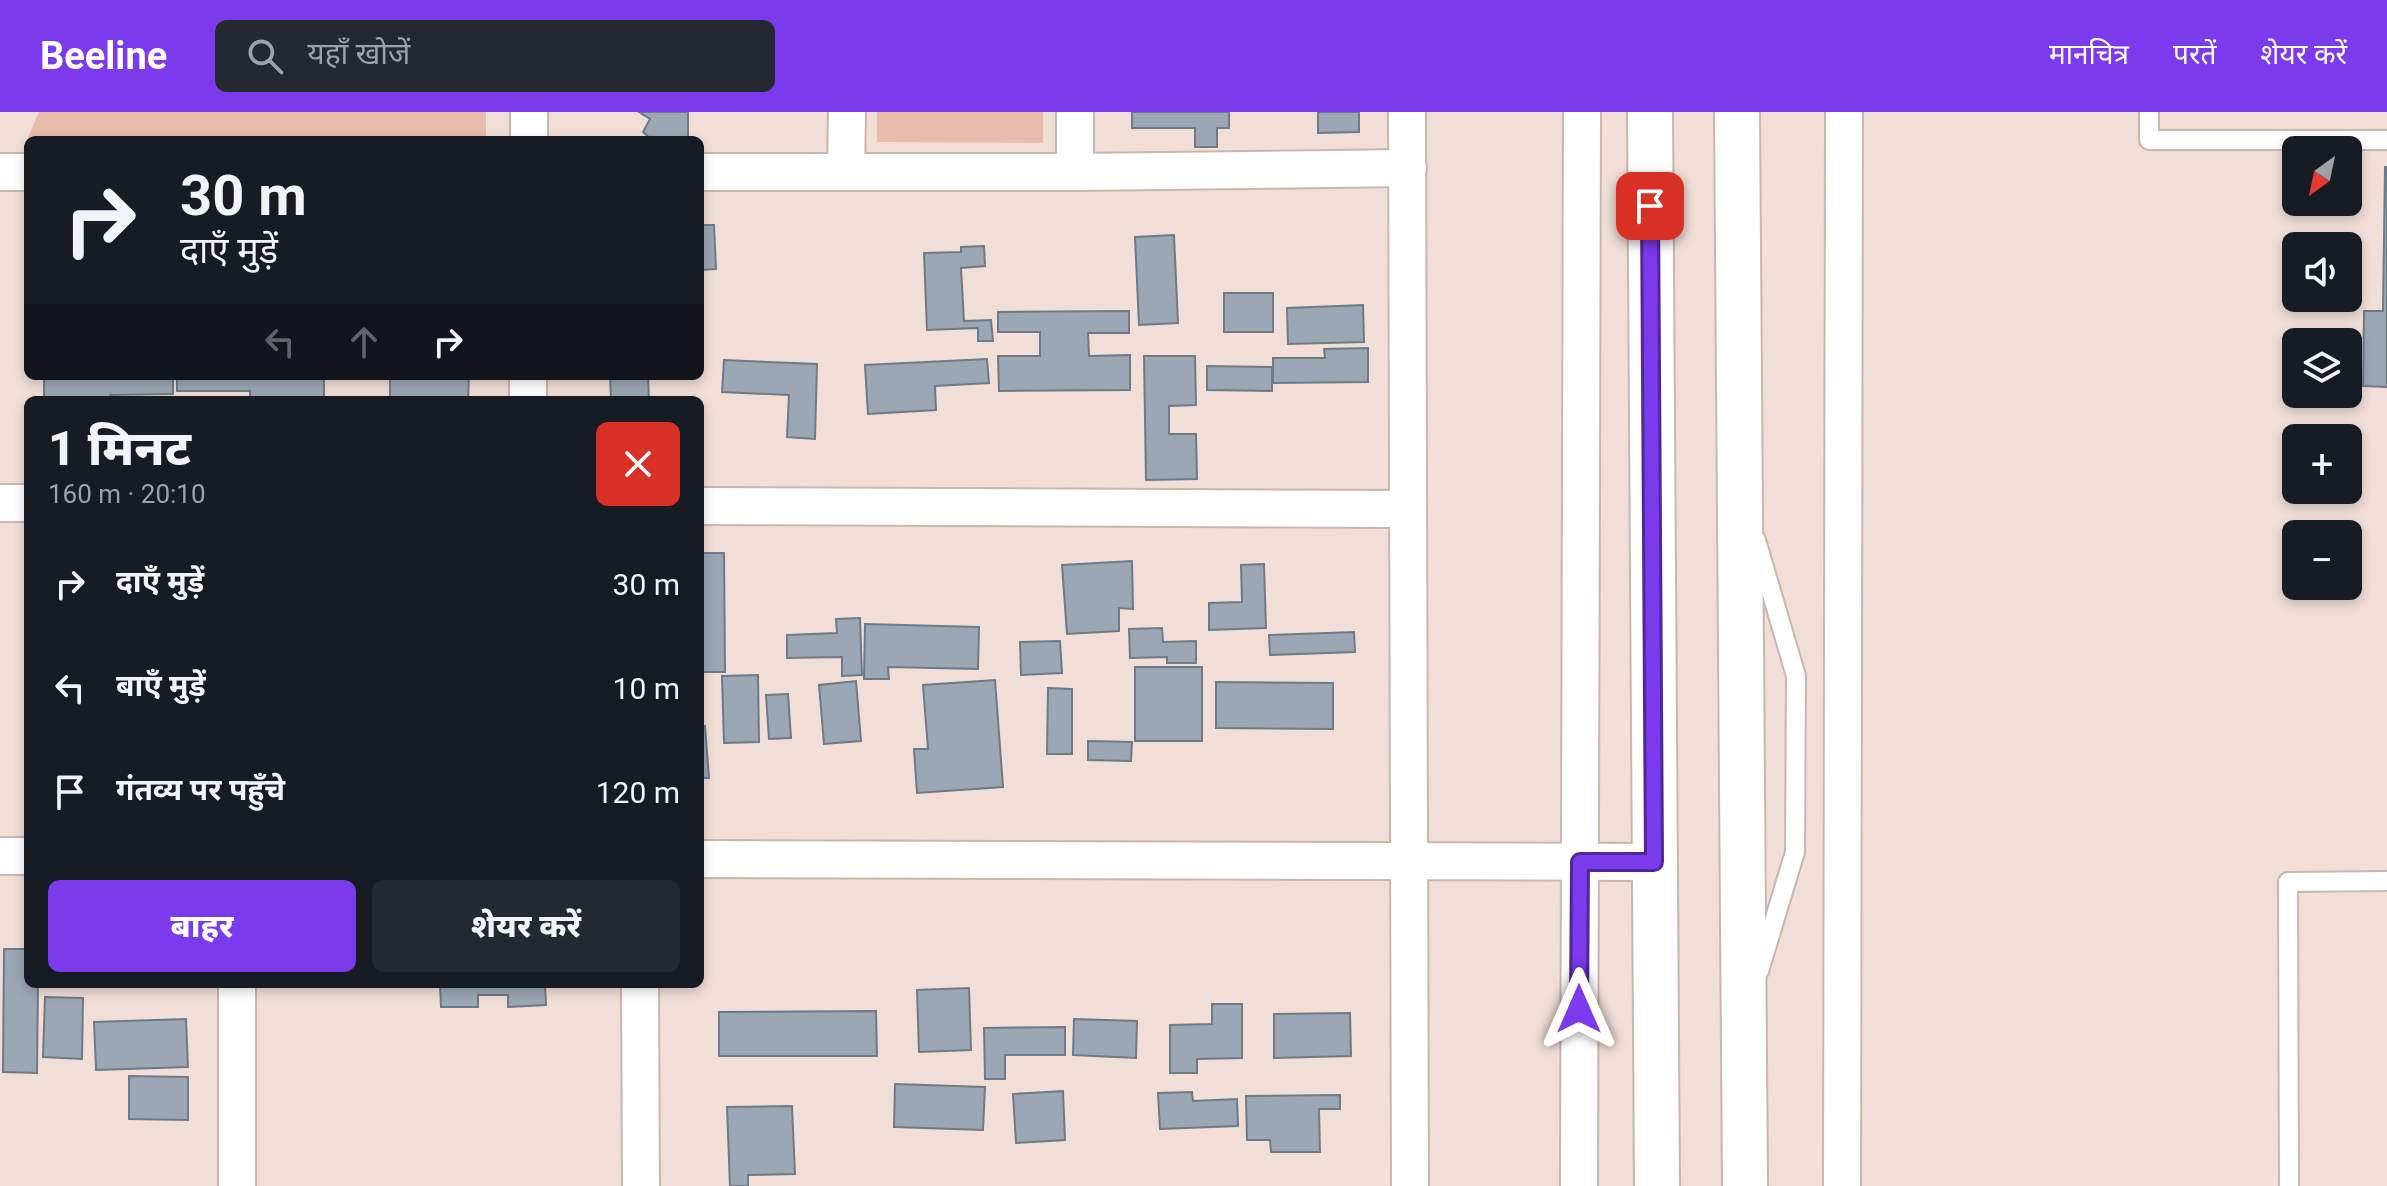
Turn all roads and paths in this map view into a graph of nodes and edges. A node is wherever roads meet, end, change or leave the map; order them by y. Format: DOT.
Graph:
graph roads {
  1 [pos="529,112"];
  2 [pos="847,112"];
  3 [pos="1075,112"];
  4 [pos="1407,112"];
  5 [pos="1582,112"];
  6 [pos="1650,112"];
  7 [pos="1737,112"];
  8 [pos="1844,112"];
  9 [pos="2149,112"];
  10 [pos="529,136"];
  11 [pos="2387,140"];
  12 [pos="1408,168"];
  13 [pos="0,172"];
  14 [pos="24,172"];
  15 [pos="704,172"];
  16 [pos="846,172"];
  17 [pos="1075,172"];
  18 [pos="0,503"];
  19 [pos="24,503"];
  20 [pos="704,506"];
  21 [pos="1408,509"];
  22 [pos="0,856"];
  23 [pos="24,856"];
  24 [pos="704,859"];
  25 [pos="1409,862"];
  26 [pos="1580,862"];
  27 [pos="1654,862"];
  28 [pos="2387,881"];
  29 [pos="237,988"];
  30 [pos="640,988"];
  31 [pos="237,1186"];
  32 [pos="641,1186"];
  33 [pos="1410,1186"];
  34 [pos="1579,1186"];
  35 [pos="1657,1186"];
  36 [pos="1745,1186"];
  37 [pos="1842,1186"];
  38 [pos="2289,1186"];
  1 -- 10 [label="street"];
  2 -- 16 [label="street"];
  3 -- 17 [label="street"];
  4 -- 12 [label="street"];
  5 -- 26 [label="street"];
  6 -- 27 [label="street"];
  7 -- 36 [label="street"];
  8 -- 37 [label="street"];
  9 -- 11 [label="lane"];
  12 -- 17 [label="street"];
  12 -- 21 [label="street"];
  13 -- 14 [label="street"];
  15 -- 16 [label="street"];
  16 -- 17 [label="street"];
  18 -- 19 [label="street"];
  20 -- 21 [label="street"];
  21 -- 25 [label="street"];
  22 -- 23 [label="street"];
  24 -- 25 [label="street"];
  25 -- 26 [label="street"];
  25 -- 33 [label="street"];
  26 -- 27 [label="street"];
  26 -- 34 [label="street"];
  27 -- 35 [label="street"];
  28 -- 38 [label="lane"];
  29 -- 31 [label="street"];
  30 -- 32 [label="street"];
}
